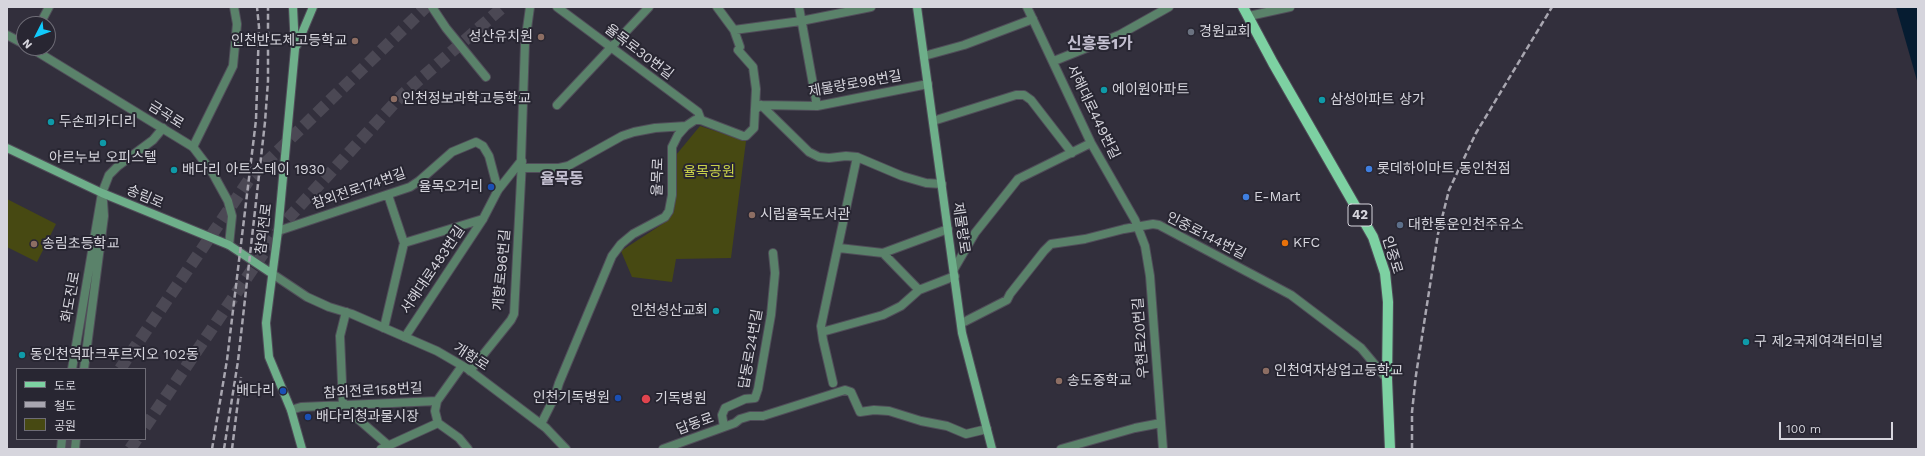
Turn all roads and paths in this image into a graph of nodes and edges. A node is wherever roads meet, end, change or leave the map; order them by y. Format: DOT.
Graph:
graph roads {
  1 [pos="49,7"];
  2 [pos="234,7"];
  3 [pos="293,7"];
  4 [pos="313,7"];
  5 [pos="432,7"];
  6 [pos="530,7"];
  7 [pos="557,7"];
  8 [pos="649,7"];
  9 [pos="717,7"];
  10 [pos="799,7"];
  11 [pos="872,7"];
  12 [pos="917,7"];
  13 [pos="1027,7"];
  14 [pos="1169,7"];
  15 [pos="1243,7"];
  16 [pos="1290,7"];
  17 [pos="44,16"];
  18 [pos="1248,16"];
  19 [pos="1033,19"];
  20 [pos="801,21"];
  21 [pos="734,30"];
  22 [pos="7,35"];
  23 [pos="16,40"];
  24 [pos="613,48"];
  25 [pos="295,49"];
  26 [pos="44,56"];
  27 [pos="924,56"];
  28 [pos="1054,61"];
  29 [pos="486,78"];
  30 [pos="928,84"];
  31 [pos="557,105"];
  32 [pos="817,106"];
  33 [pos="758,108"];
  34 [pos="701,120"];
  35 [pos="933,121"];
  36 [pos="686,126"];
  37 [pos="163,128"];
  38 [pos="1091,143"];
  39 [pos="192,147"];
  40 [pos="7,148"];
  41 [pos="1072,153"];
  42 [pos="857,157"];
  43 [pos="522,158"];
  44 [pos="522,168"];
  45 [pos="942,184"];
  46 [pos="498,190"];
  47 [pos="102,193"];
  48 [pos="388,195"];
  49 [pos="483,218"];
  50 [pos="1138,226"];
  51 [pos="948,229"];
  52 [pos="278,231"];
  53 [pos="404,243"];
  54 [pos="229,245"];
  55 [pos="839,248"];
  56 [pos="773,253"];
  57 [pos="883,253"];
  58 [pos="955,272"];
  59 [pos="271,273"];
  60 [pos="919,290"];
  61 [pos="346,312"];
  62 [pos="962,323"];
  63 [pos="384,328"];
  64 [pos="822,332"];
  65 [pos="404,337"];
  66 [pos="462,366"];
  67 [pos="72,368"];
  68 [pos="84,368"];
  69 [pos="470,371"];
  70 [pos="1387,380"];
  71 [pos="833,383"];
  72 [pos="437,401"];
  73 [pos="343,406"];
  74 [pos="291,410"];
  75 [pos="438,423"];
  76 [pos="1161,423"];
  77 [pos="541,424"];
  78 [pos="724,427"];
  79 [pos="987,429"];
  80 [pos="387,448"];
  81 [pos="302,449"];
  82 [pos="468,449"];
  83 [pos="566,449"];
  84 [pos="663,449"];
  85 [pos="992,449"];
  86 [pos="1061,449"];
  87 [pos="1163,449"];
  88 [pos="1390,449"];
  1 -- 17 [label="street"];
  2 -- 39 [label="street"];
  3 -- 25 [label="main road, 참외전로"];
  4 -- 25 [label="main road"];
  5 -- 29 [label="street"];
  6 -- 43 [label="street"];
  7 -- 24 [label="street, 율목로30번길"];
  8 -- 24 [label="street"];
  9 -- 21 [label="street"];
  10 -- 20 [label="street"];
  11 -- 20 [label="street"];
  12 -- 27 [label="main road, 제물량로"];
  13 -- 19 [label="street, 서해대로449번길"];
  14 -- 28 [label="street"];
  15 -- 18 [label="main road, 인중로 / 42"];
  16 -- 18 [label="street"];
  18 -- 70 [label="main road, 인중로 / 42"];
  19 -- 27 [label="street"];
  19 -- 28 [label="street, 서해대로449번길"];
  20 -- 21 [label="street"];
  20 -- 32 [label="street"];
  21 -- 33 [label="street"];
  22 -- 23 [label="street"];
  24 -- 31 [label="street"];
  24 -- 34 [label="street, 율목로30번길"];
  25 -- 52 [label="main road, 참외전로"];
  26 -- 37 [label="street, 금곡로"];
  27 -- 30 [label="main road, 제물량로"];
  28 -- 38 [label="street, 서해대로449번길"];
  30 -- 32 [label="street, 제물량로98번길"];
  30 -- 35 [label="main road, 제물량로"];
  32 -- 33 [label="street, 제물량로98번길"];
  33 -- 34 [label="street"];
  33 -- 42 [label="street"];
  34 -- 36 [label="street"];
  35 -- 41 [label="street"];
  35 -- 45 [label="main road, 제물량로"];
  36 -- 44 [label="street"];
  36 -- 77 [label="street, 율목로"];
  37 -- 39 [label="street, 금곡로"];
  37 -- 47 [label="street"];
  38 -- 41 [label="street"];
  38 -- 50 [label="street, 서해대로449번길"];
  39 -- 54 [label="street, 금곡로"];
  40 -- 47 [label="main road, 송림로"];
  41 -- 58 [label="street"];
  42 -- 45 [label="street"];
  42 -- 55 [label="street"];
  43 -- 44 [label="street, 개항로96번길"];
  43 -- 46 [label="street, 서해대로483번길"];
  44 -- 69 [label="street, 개항로96번길"];
  45 -- 51 [label="main road, 제물량로"];
  46 -- 48 [label="street, 참외전로174번길"];
  46 -- 49 [label="street, 서해대로483번길"];
  47 -- 54 [label="main road, 송림로"];
  47 -- 67 [label="street, 화도진로"];
  47 -- 68 [label="street, 화도진로"];
  48 -- 52 [label="street, 참외전로174번길"];
  48 -- 53 [label="street"];
  49 -- 53 [label="street, 서해대로483번길"];
  49 -- 65 [label="street, 서해대로483번길"];
  50 -- 62 [label="street, 인중로144번길"];
  50 -- 70 [label="street, 인중로144번길"];
  50 -- 76 [label="street, 우현로20번길"];
  51 -- 57 [label="street"];
  51 -- 58 [label="main road, 제물량로"];
  52 -- 59 [label="main road, 참외전로"];
  53 -- 63 [label="street"];
  54 -- 59 [label="main road, 송림로"];
  55 -- 57 [label="street"];
  55 -- 64 [label="street"];
  56 -- 78 [label="street, 답동로24번길"];
  57 -- 60 [label="street"];
  58 -- 60 [label="street"];
  58 -- 62 [label="main road, 제물량로"];
  59 -- 61 [label="street, 개항로"];
  59 -- 74 [label="main road, 참외전로"];
  60 -- 64 [label="street"];
  61 -- 63 [label="street, 개항로"];
  61 -- 73 [label="street"];
  62 -- 79 [label="main road, 제물량로"];
  63 -- 65 [label="street, 개항로"];
  64 -- 71 [label="street"];
  65 -- 66 [label="street, 개항로"];
  66 -- 69 [label="street, 개항로"];
  66 -- 72 [label="street, 참외전로158번길"];
  69 -- 77 [label="street, 개항로"];
  70 -- 88 [label="main road, 인중로 / 42"];
  72 -- 73 [label="street, 참외전로158번길"];
  72 -- 75 [label="street"];
  73 -- 74 [label="street, 참외전로158번길"];
  73 -- 80 [label="street"];
  74 -- 81 [label="main road, 참외전로"];
  75 -- 80 [label="street"];
  75 -- 82 [label="street"];
  76 -- 86 [label="street"];
  76 -- 87 [label="street, 우현로20번길"];
  77 -- 83 [label="street, 개항로"];
  78 -- 79 [label="street, 답동로"];
  78 -- 84 [label="street, 답동로"];
  79 -- 85 [label="main road, 제물량로"];
}
